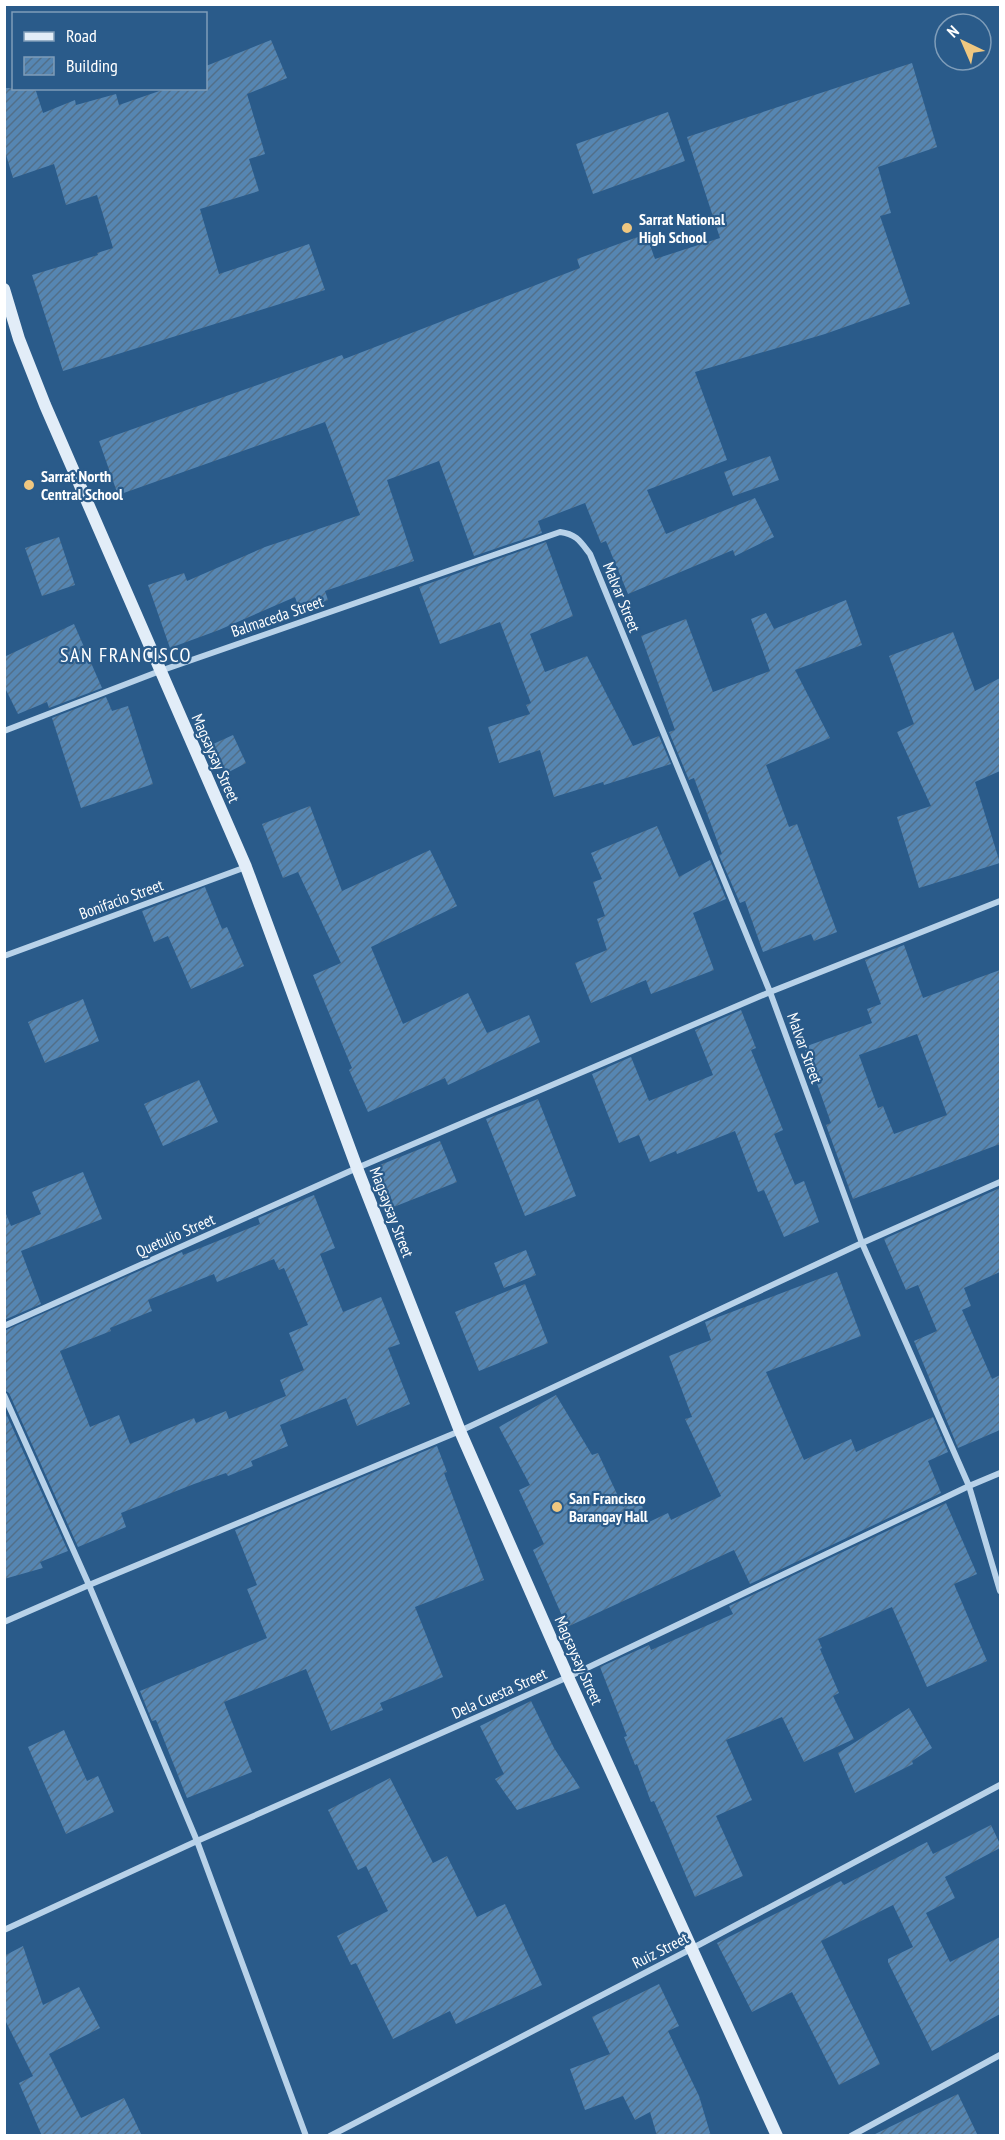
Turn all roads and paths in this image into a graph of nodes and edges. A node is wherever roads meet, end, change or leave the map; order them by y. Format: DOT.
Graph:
graph roads {
  1 [pos="4,289"];
  2 [pos="560,532"];
  3 [pos="160,671"];
  4 [pos="4,731"];
  5 [pos="246,867"];
  6 [pos="1000,901"];
  7 [pos="4,956"];
  8 [pos="770,992"];
  9 [pos="357,1168"];
  10 [pos="1000,1182"];
  11 [pos="862,1243"];
  12 [pos="4,1326"];
  13 [pos="4,1395"];
  14 [pos="460,1431"];
  15 [pos="1000,1473"];
  16 [pos="969,1486"];
  17 [pos="89,1585"];
  18 [pos="1000,1591"];
  19 [pos="4,1622"];
  20 [pos="568,1677"];
  21 [pos="1000,1785"];
  22 [pos="196,1840"];
  23 [pos="4,1930"];
  24 [pos="691,1949"];
  25 [pos="1000,2055"];
  26 [pos="306,2136"];
  27 [pos="330,2136"];
  28 [pos="777,2136"];
  29 [pos="851,2136"];
  1 -- 3 [label="main road, Magsaysay Street"];
  2 -- 3 [label="street, Balmaceda Street"];
  2 -- 8 [label="street, Malvar Street"];
  3 -- 4 [label="street, Balmaceda Street"];
  3 -- 5 [label="main road, Magsaysay Street"];
  5 -- 7 [label="street, Bonifacio Street"];
  5 -- 9 [label="main road, Magsaysay Street"];
  6 -- 8 [label="street, Quetulio Street"];
  8 -- 9 [label="street, Quetulio Street"];
  8 -- 11 [label="street, Malvar Street"];
  9 -- 12 [label="street, Quetulio Street"];
  9 -- 14 [label="main road, Magsaysay Street"];
  10 -- 11 [label="street"];
  11 -- 14 [label="street"];
  11 -- 16 [label="street, Malvar Street"];
  13 -- 17 [label="street"];
  14 -- 17 [label="street"];
  14 -- 20 [label="main road, Magsaysay Street"];
  15 -- 16 [label="street, Dela Cuesta Street"];
  16 -- 18 [label="street, Malvar Street"];
  16 -- 20 [label="street, Dela Cuesta Street"];
  17 -- 19 [label="street"];
  17 -- 22 [label="street"];
  20 -- 22 [label="street, Dela Cuesta Street"];
  20 -- 24 [label="main road, Magsaysay Street"];
  21 -- 24 [label="street, Ruiz Street"];
  22 -- 23 [label="street, Dela Cuesta Street"];
  22 -- 26 [label="street"];
  24 -- 27 [label="street, Ruiz Street"];
  24 -- 28 [label="main road, Magsaysay Street"];
  25 -- 29 [label="street"];
}
